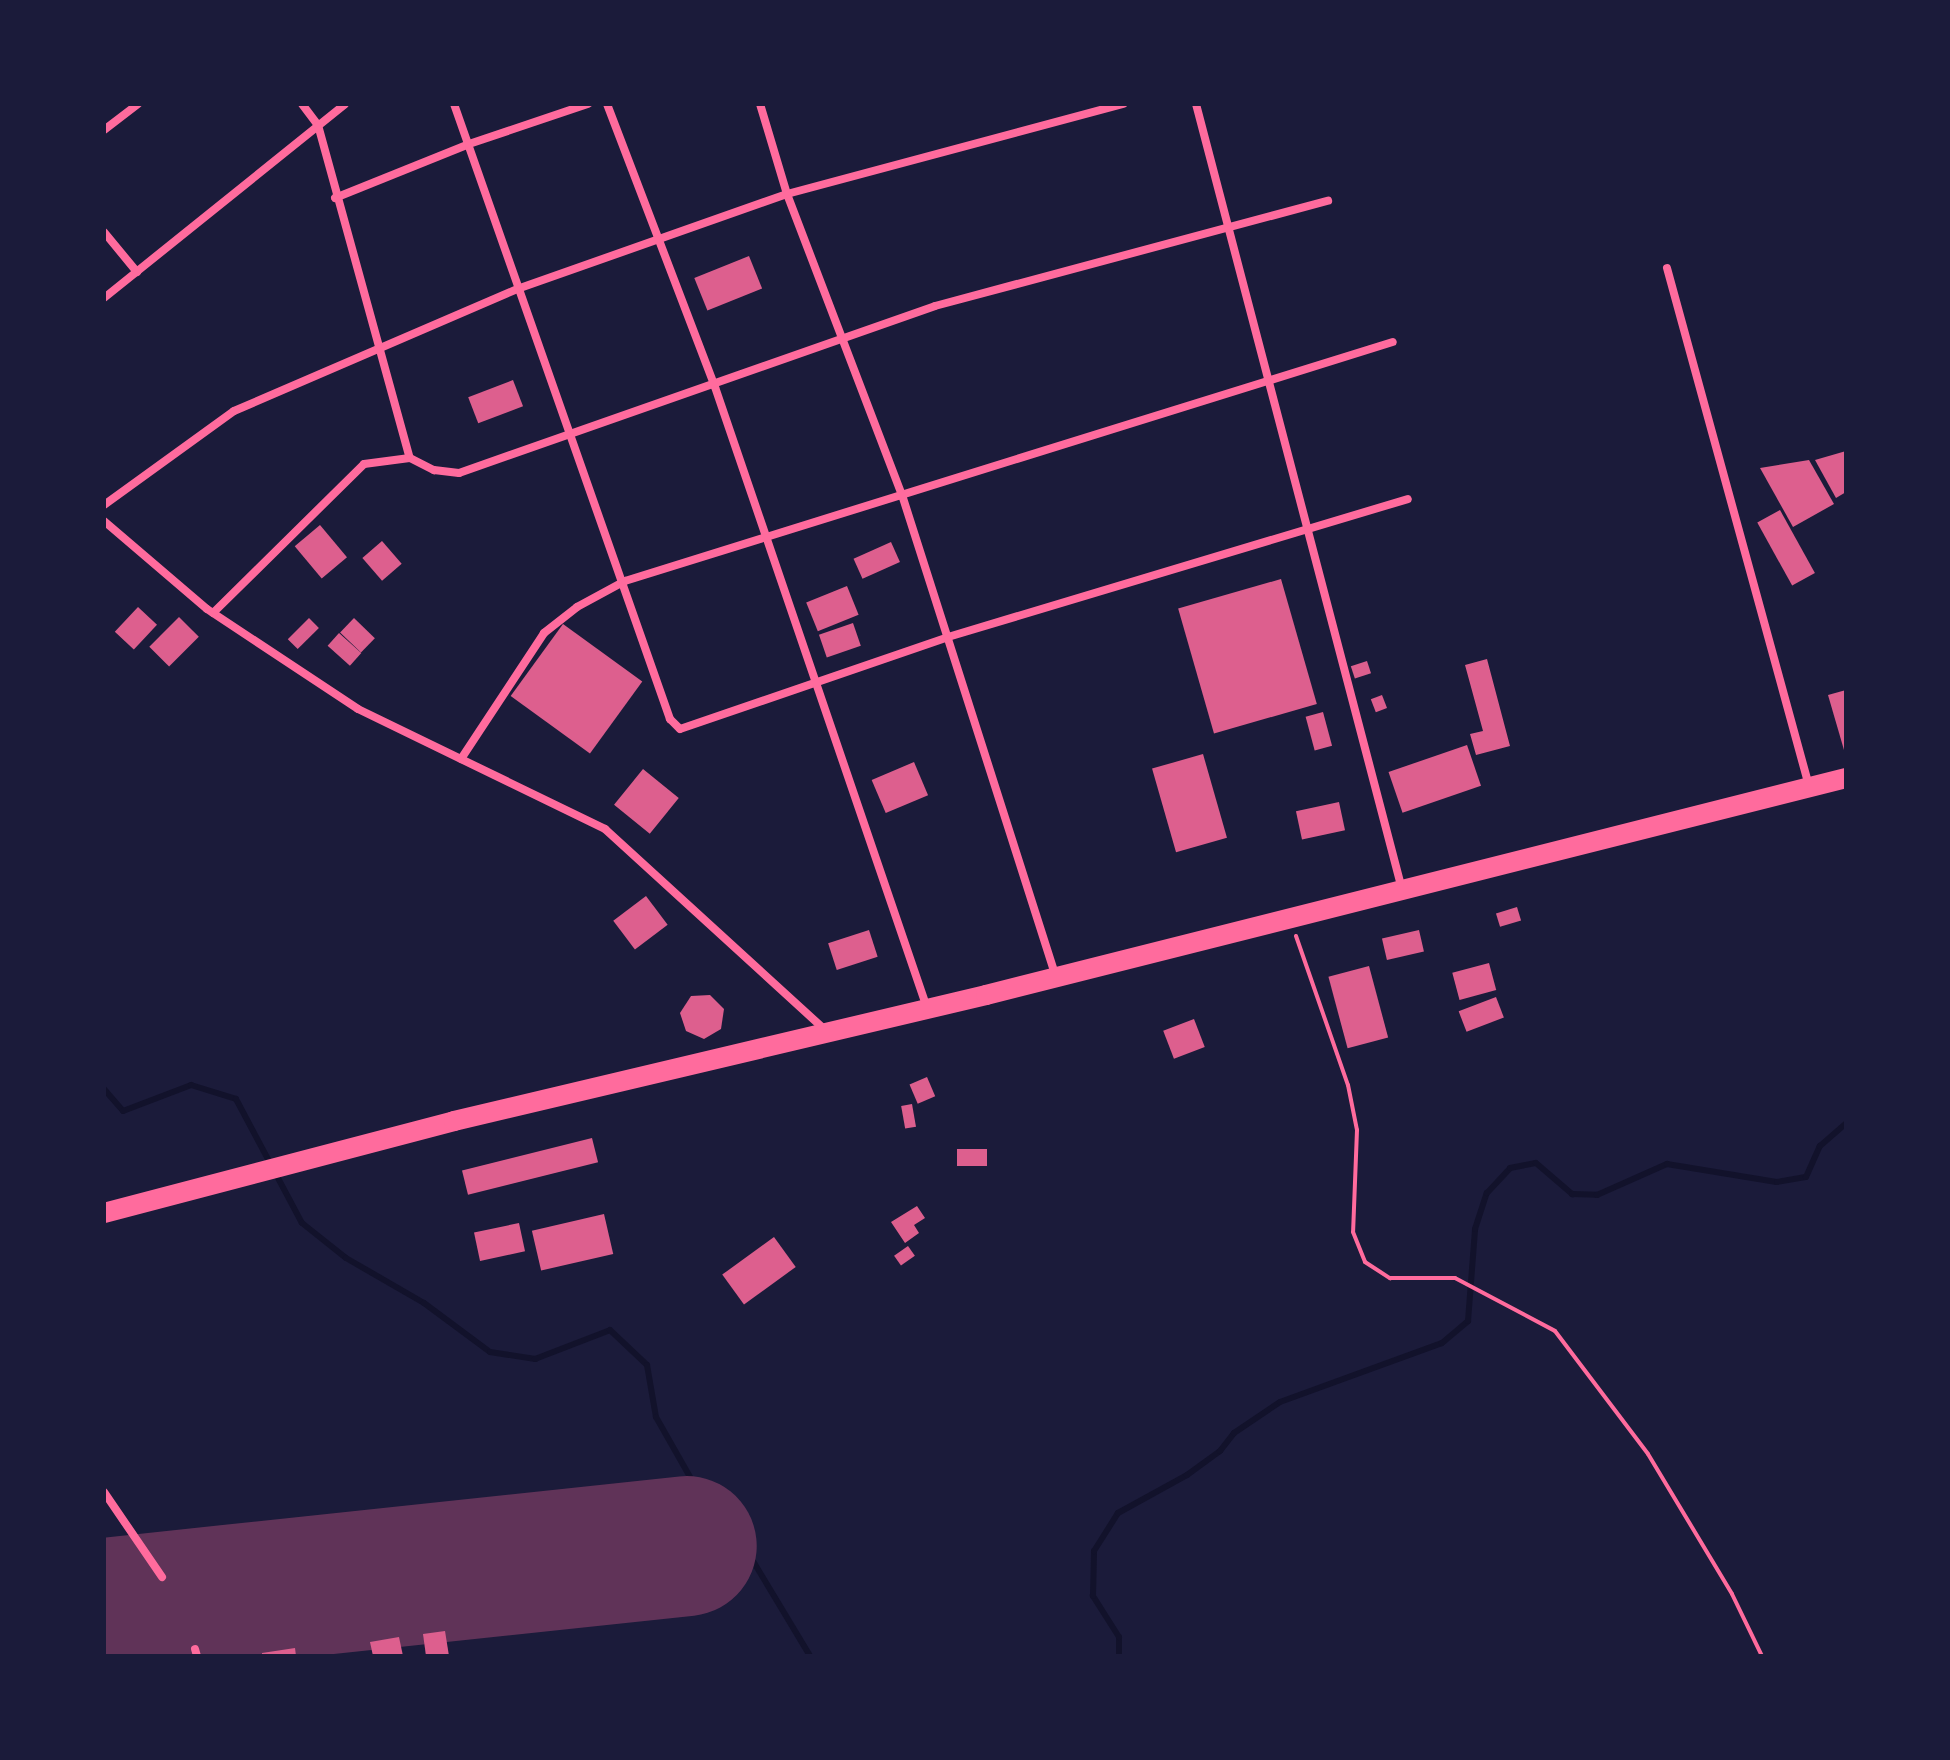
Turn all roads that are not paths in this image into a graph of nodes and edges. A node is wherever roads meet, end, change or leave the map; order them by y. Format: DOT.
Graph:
graph roads {
  1 [pos="138,104"];
  2 [pos="302,104"];
  3 [pos="345,104"];
  4 [pos="454,104"];
  5 [pos="588,104"];
  6 [pos="607,104"];
  7 [pos="760,104"];
  8 [pos="1123,104"];
  9 [pos="1196,104"];
  10 [pos="318,125"];
  11 [pos="104,130"];
  12 [pos="469,144"];
  13 [pos="787,194"];
  14 [pos="335,198"];
  15 [pos="1328,201"];
  16 [pos="1229,228"];
  17 [pos="104,232"];
  18 [pos="662,238"];
  19 [pos="1667,268"];
  20 [pos="137,272"];
  21 [pos="520,288"];
  22 [pos="104,298"];
  23 [pos="843,339"];
  24 [pos="1393,342"];
  25 [pos="377,345"];
  26 [pos="1268,380"];
  27 [pos="715,387"];
  28 [pos="574,437"];
  29 [pos="410,458"];
  30 [pos="901,493"];
  31 [pos="1408,499"];
  32 [pos="104,505"];
  33 [pos="104,521"];
  34 [pos="1308,529"];
  35 [pos="767,534"];
  36 [pos="625,581"];
  37 [pos="213,613"];
  38 [pos="948,637"];
  39 [pos="818,682"];
  40 [pos="461,759"];
  41 [pos="1846,778"];
  42 [pos="1809,787"];
  43 [pos="1402,890"];
  44 [pos="1056,978"];
  45 [pos="928,1009"];
  46 [pos="827,1033"];
  47 [pos="104,1213"];
  48 [pos="104,1492"];
  49 [pos="162,1577"];
  1 -- 11 [label="street"];
  2 -- 10 [label="street"];
  3 -- 10 [label="street"];
  4 -- 12 [label="street"];
  5 -- 12 [label="street"];
  6 -- 18 [label="street"];
  7 -- 13 [label="street"];
  8 -- 13 [label="street"];
  9 -- 16 [label="street"];
  10 -- 14 [label="street"];
  10 -- 20 [label="street"];
  12 -- 14 [label="street"];
  12 -- 21 [label="street"];
  13 -- 18 [label="street"];
  13 -- 23 [label="street"];
  14 -- 25 [label="street"];
  15 -- 16 [label="street"];
  16 -- 23 [label="street"];
  16 -- 26 [label="street"];
  17 -- 20 [label="street"];
  18 -- 21 [label="street"];
  18 -- 27 [label="street"];
  19 -- 42 [label="street"];
  20 -- 22 [label="street"];
  21 -- 25 [label="street"];
  21 -- 28 [label="street"];
  23 -- 27 [label="street"];
  23 -- 30 [label="street"];
  24 -- 26 [label="street"];
  25 -- 29 [label="street"];
  25 -- 32 [label="street"];
  26 -- 30 [label="street"];
  26 -- 34 [label="street"];
  27 -- 28 [label="street"];
  27 -- 35 [label="street"];
  28 -- 29 [label="street"];
  28 -- 36 [label="street"];
  29 -- 37 [label="street"];
  30 -- 35 [label="street"];
  30 -- 38 [label="street"];
  31 -- 34 [label="street"];
  33 -- 37 [label="street"];
  34 -- 38 [label="street"];
  34 -- 43 [label="street"];
  35 -- 36 [label="street"];
  35 -- 39 [label="street"];
  36 -- 39 [label="street"];
  36 -- 40 [label="street"];
  37 -- 40 [label="street"];
  38 -- 39 [label="street"];
  38 -- 44 [label="street"];
  39 -- 45 [label="street"];
  40 -- 46 [label="street"];
  41 -- 42 [label="highway"];
  42 -- 43 [label="highway"];
  43 -- 44 [label="highway"];
  44 -- 45 [label="highway"];
  45 -- 46 [label="highway"];
  46 -- 47 [label="highway"];
  48 -- 49 [label="street"];
}
